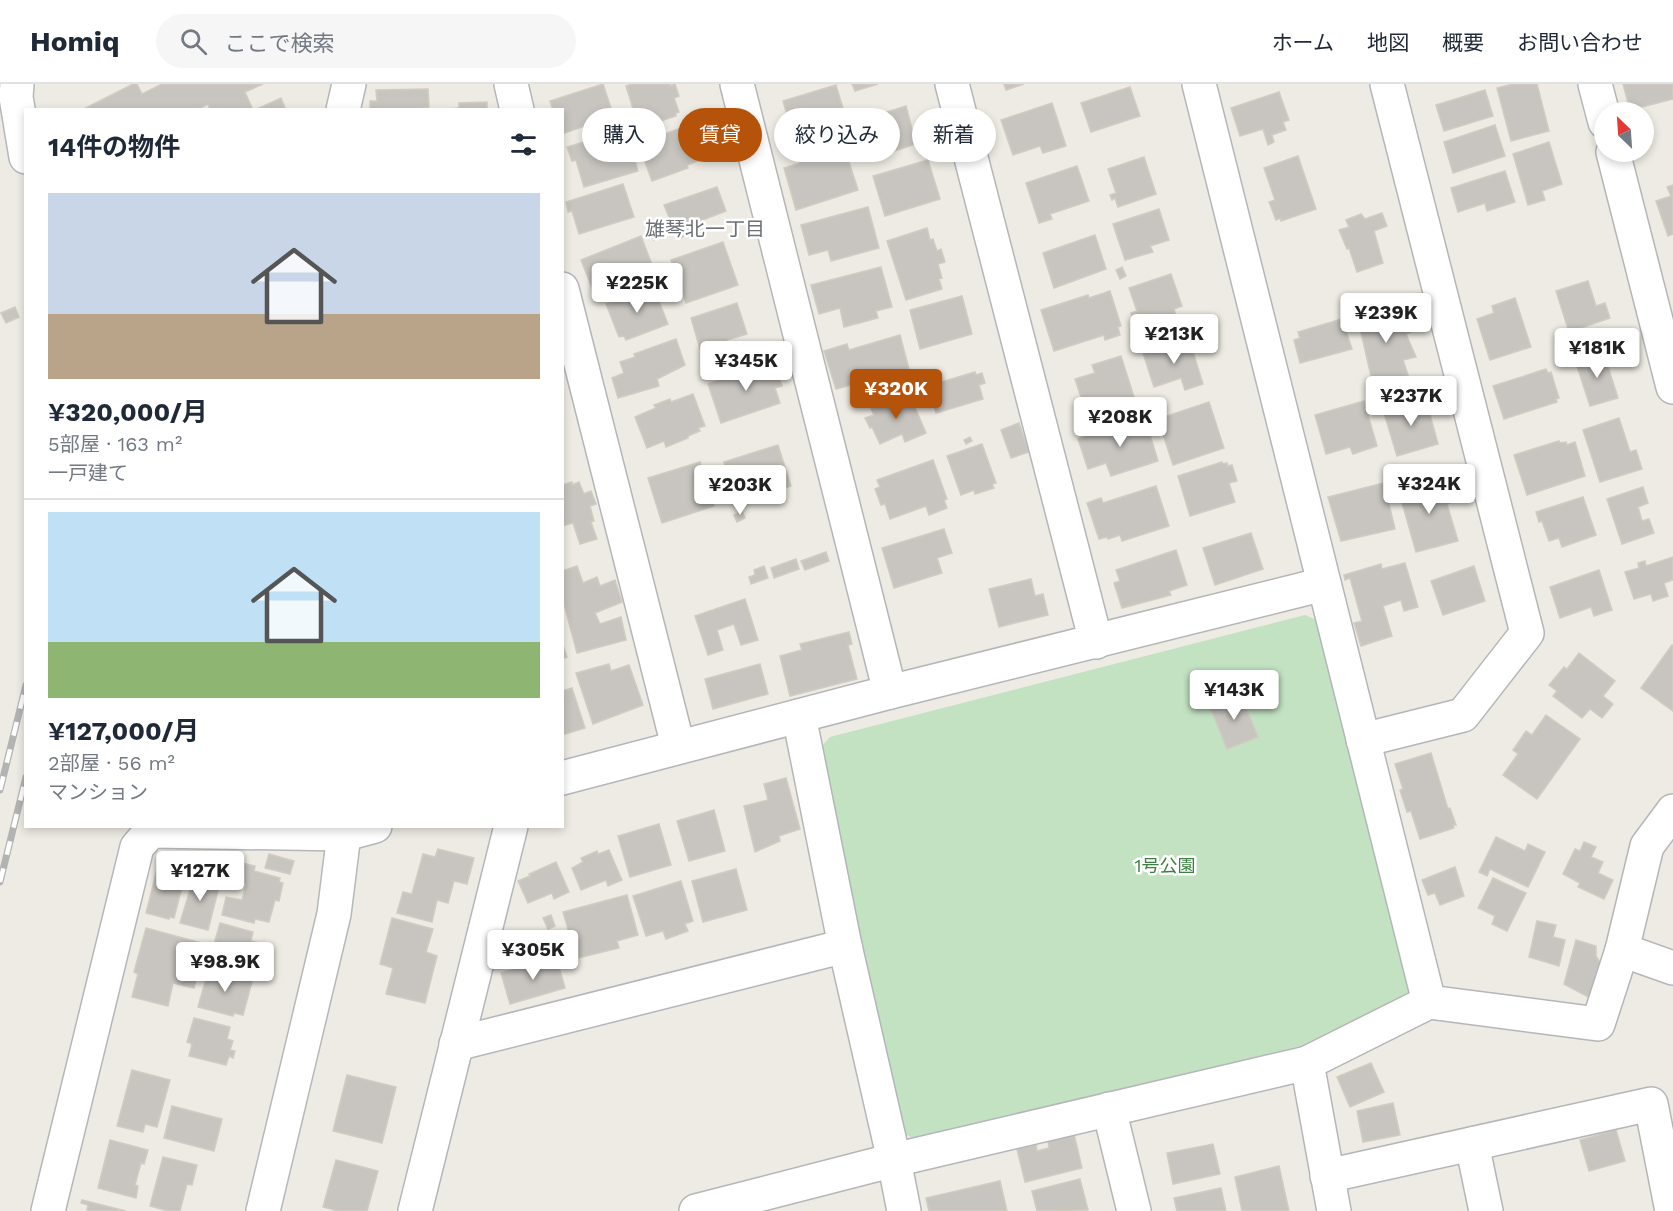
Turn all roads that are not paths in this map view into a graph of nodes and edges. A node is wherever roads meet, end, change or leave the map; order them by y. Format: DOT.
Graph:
graph roads {
  1 [pos="17,84"];
  2 [pos="349,84"];
  3 [pos="511,84"];
  4 [pos="737,84"];
  5 [pos="952,84"];
  6 [pos="1199,84"];
  7 [pos="1387,84"];
  8 [pos="1595,84"];
  9 [pos="1600,102"];
  10 [pos="343,108"];
  11 [pos="517,108"];
  12 [pos="24,145"];
  13 [pos="1615,162"];
  14 [pos="564,297"];
  15 [pos="1673,387"];
  16 [pos="1324,584"];
  17 [pos="1096,642"];
  18 [pos="890,692"];
  19 [pos="799,716"];
  20 [pos="1363,740"];
  21 [pos="678,746"];
  22 [pos="564,777"];
  23 [pos="1673,811"];
  24 [pos="510,828"];
  25 [pos="355,829"];
  26 [pos="845,946"];
  27 [pos="1622,950"];
  28 [pos="1673,968"];
  29 [pos="1429,1002"];
  30 [pos="456,1044"];
  31 [pos="1307,1062"];
  32 [pos="1109,1109"];
  33 [pos="1472,1144"];
  34 [pos="894,1160"];
  35 [pos="1327,1176"];
  36 [pos="48,1211"];
  37 [pos="263,1211"];
  38 [pos="415,1211"];
  39 [pos="696,1211"];
  40 [pos="904,1211"];
  41 [pos="1134,1211"];
  42 [pos="1334,1211"];
  43 [pos="1486,1211"];
  44 [pos="1672,1211"];
  1 -- 12 [label="street"];
  2 -- 10 [label="street"];
  3 -- 11 [label="street"];
  4 -- 18 [label="street"];
  5 -- 17 [label="street"];
  6 -- 16 [label="street"];
  7 -- 20 [label="street"];
  8 -- 9 [label="street"];
  13 -- 15 [label="street"];
  14 -- 21 [label="street"];
  16 -- 17 [label="street"];
  16 -- 20 [label="street"];
  17 -- 18 [label="street"];
  18 -- 19 [label="street"];
  19 -- 21 [label="street"];
  19 -- 26 [label="street"];
  20 -- 29 [label="street"];
  21 -- 22 [label="street"];
  23 -- 27 [label="street"];
  24 -- 30 [label="street"];
  25 -- 36 [label="street"];
  25 -- 37 [label="street"];
  26 -- 30 [label="street"];
  26 -- 34 [label="street"];
  27 -- 28 [label="street"];
  27 -- 29 [label="street"];
  29 -- 31 [label="street"];
  30 -- 38 [label="street"];
  31 -- 32 [label="street"];
  31 -- 35 [label="street"];
  32 -- 34 [label="street"];
  32 -- 41 [label="street"];
  33 -- 35 [label="street"];
  33 -- 43 [label="street"];
  33 -- 44 [label="street"];
  34 -- 39 [label="street"];
  34 -- 40 [label="street"];
  35 -- 42 [label="street"];
}
